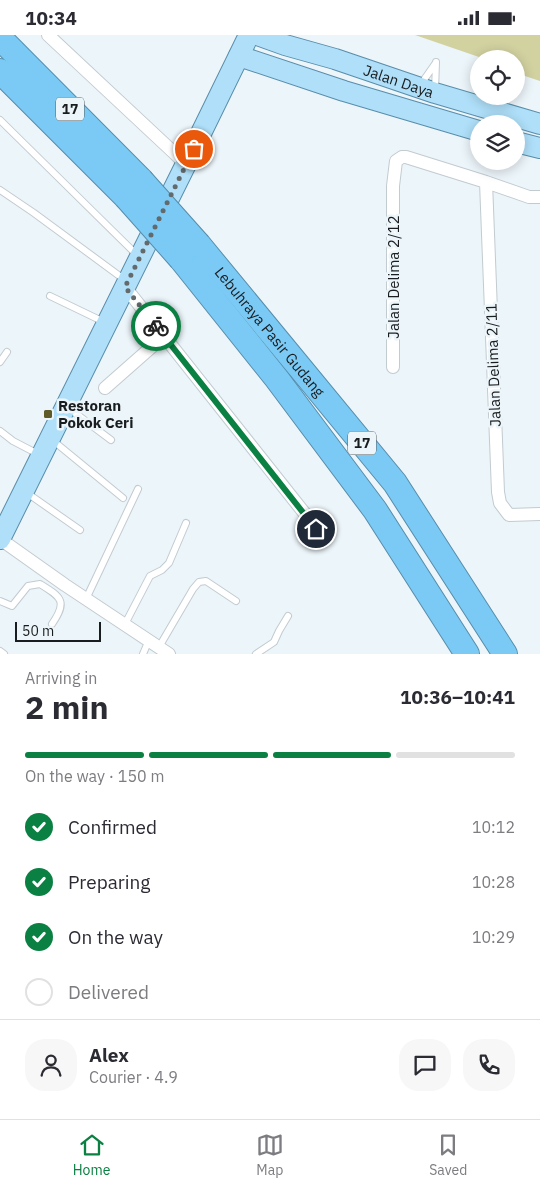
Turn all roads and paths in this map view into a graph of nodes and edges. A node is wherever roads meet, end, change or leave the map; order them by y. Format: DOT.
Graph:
graph roads {
  1 [pos="48,35"];
  2 [pos="249,35"];
  3 [pos="257,35"];
  4 [pos="0,38"];
  5 [pos="280,40"];
  6 [pos="239,56"];
  7 [pos="274,68"];
  8 [pos="0,71"];
  9 [pos="216,104"];
  10 [pos="489,110"];
  11 [pos="0,120"];
  12 [pos="540,124"];
  13 [pos="470,128"];
  14 [pos="470,128"];
  15 [pos="525,144"];
  16 [pos="540,148"];
  17 [pos="186,164"];
  18 [pos="486,181"];
  19 [pos="133,189"];
  20 [pos="0,191"];
  21 [pos="540,197"];
  22 [pos="190,252"];
  23 [pos="140,257"];
  24 [pos="127,285"];
  25 [pos="50,296"];
  26 [pos="107,324"];
  27 [pos="164,336"];
  28 [pos="7,351"];
  29 [pos="0,362"];
  30 [pos="394,367"];
  31 [pos="105,388"];
  32 [pos="66,406"];
  33 [pos="0,431"];
  34 [pos="111,440"];
  35 [pos="46,447"];
  36 [pos="138,489"];
  37 [pos="24,491"];
  38 [pos="123,498"];
  39 [pos="540,514"];
  40 [pos="186,523"];
  41 [pos="316,529"];
  42 [pos="80,530"];
  43 [pos="0,539"];
  44 [pos="61,591"];
  45 [pos="86,599"];
  46 [pos="0,601"];
  47 [pos="236,601"];
  48 [pos="288,616"];
  49 [pos="52,624"];
  50 [pos="125,624"];
  51 [pos="159,647"];
  52 [pos="0,651"];
  53 [pos="4,654"];
  54 [pos="143,654"];
  55 [pos="256,654"];
  56 [pos="467,654"];
  57 [pos="505,654"];
  1 -- 17 [label="street"];
  2 -- 6 [label="main road"];
  3 -- 5 [label="main road, Jalan Daya"];
  4 -- 19 [label="highway, Lebuhraya Pasir Gudang / 17"];
  5 -- 10 [label="main road, Jalan Daya"];
  6 -- 7 [label="main road, Jalan Daya"];
  6 -- 9 [label="main road"];
  7 -- 9 [label="main road"];
  7 -- 13 [label="main road, Jalan Daya"];
  8 -- 19 [label="highway, Lebuhraya Pasir Gudang / 17"];
  9 -- 17 [label="main road"];
  10 -- 12 [label="main road, Jalan Daya"];
  10 -- 14 [label="main road"];
  11 -- 23 [label="lane"];
  15 -- 16 [label="main road"];
  17 -- 23 [label="main road"];
  18 -- 21 [label="street, Jalan Delima 2/12"];
  18 -- 30 [label="street, Jalan Delima 2/12"];
  18 -- 39 [label="street, Jalan Delima 2/11"];
  19 -- 22 [label="highway, Lebuhraya Pasir Gudang / 17, bridge"];
  20 -- 24 [label="lane"];
  22 -- 56 [label="highway, Lebuhraya Pasir Gudang / 17"];
  22 -- 57 [label="highway, Lebuhraya Pasir Gudang / 17"];
  23 -- 24 [label="main road"];
  24 -- 26 [label="main road"];
  24 -- 27 [label="street"];
  25 -- 26 [label="lane"];
  26 -- 32 [label="main road"];
  27 -- 31 [label="street"];
  27 -- 41 [label="street"];
  28 -- 29 [label="lane"];
  32 -- 34 [label="lane"];
  32 -- 35 [label="main road"];
  33 -- 35 [label="lane"];
  35 -- 37 [label="main road"];
  35 -- 38 [label="lane"];
  36 -- 45 [label="lane"];
  37 -- 42 [label="lane"];
  37 -- 43 [label="main road"];
  40 -- 50 [label="lane"];
  43 -- 44 [label="street"];
  44 -- 45 [label="street"];
  44 -- 46 [label="lane"];
  44 -- 49 [label="lane"];
  45 -- 50 [label="street"];
  47 -- 51 [label="lane"];
  48 -- 55 [label="lane"];
  50 -- 51 [label="street"];
  51 -- 54 [label="lane"];
  52 -- 53 [label="lane"];
}
